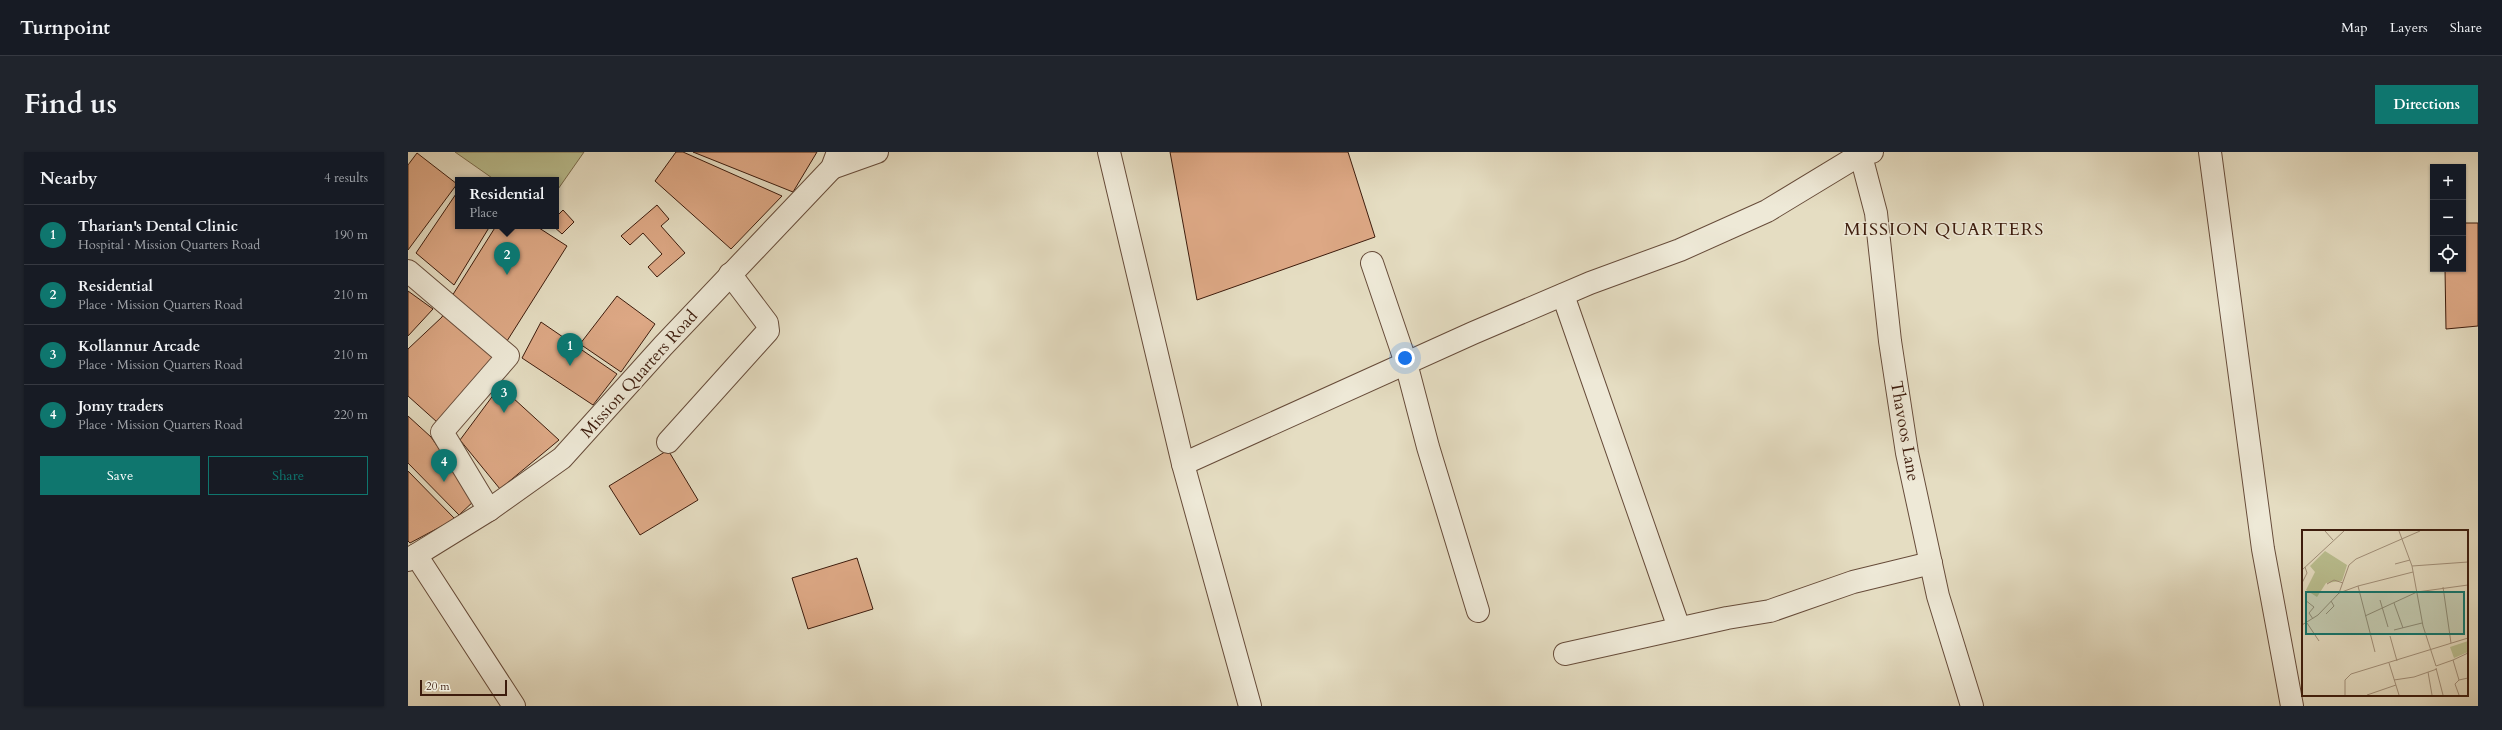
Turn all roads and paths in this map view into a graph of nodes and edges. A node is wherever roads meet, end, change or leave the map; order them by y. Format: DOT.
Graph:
graph roads {
  1 [pos="877,152"];
  2 [pos="1109,152"];
  3 [pos="2210,152"];
  4 [pos="1864,153"];
  5 [pos="835,160"];
  6 [pos="1372,263"];
  7 [pos="408,271"];
  8 [pos="730,274"];
  9 [pos="1563,295"];
  10 [pos="1406,363"];
  11 [pos="668,442"];
  12 [pos="1183,464"];
  13 [pos="489,510"];
  14 [pos="412,558"];
  15 [pos="1931,563"];
  16 [pos="1478,611"];
  17 [pos="1679,628"];
  18 [pos="1565,654"];
  19 [pos="514,706"];
  20 [pos="1250,706"];
  21 [pos="1972,706"];
  22 [pos="2292,706"];
  1 -- 5 [label="street"];
  2 -- 12 [label="street"];
  3 -- 22 [label="street"];
  4 -- 9 [label="street"];
  4 -- 15 [label="street, Thavoos Lane"];
  5 -- 8 [label="street, Mission Quarters Road"];
  6 -- 10 [label="street"];
  7 -- 13 [label="street"];
  8 -- 11 [label="street"];
  8 -- 13 [label="street, Mission Quarters Road"];
  9 -- 10 [label="street"];
  9 -- 17 [label="street"];
  10 -- 12 [label="street"];
  10 -- 16 [label="street"];
  12 -- 20 [label="street"];
  13 -- 14 [label="street, Mission Quarters Road"];
  14 -- 19 [label="street"];
  15 -- 17 [label="street"];
  15 -- 21 [label="street, Thavoos Lane"];
  17 -- 18 [label="street"];
}
